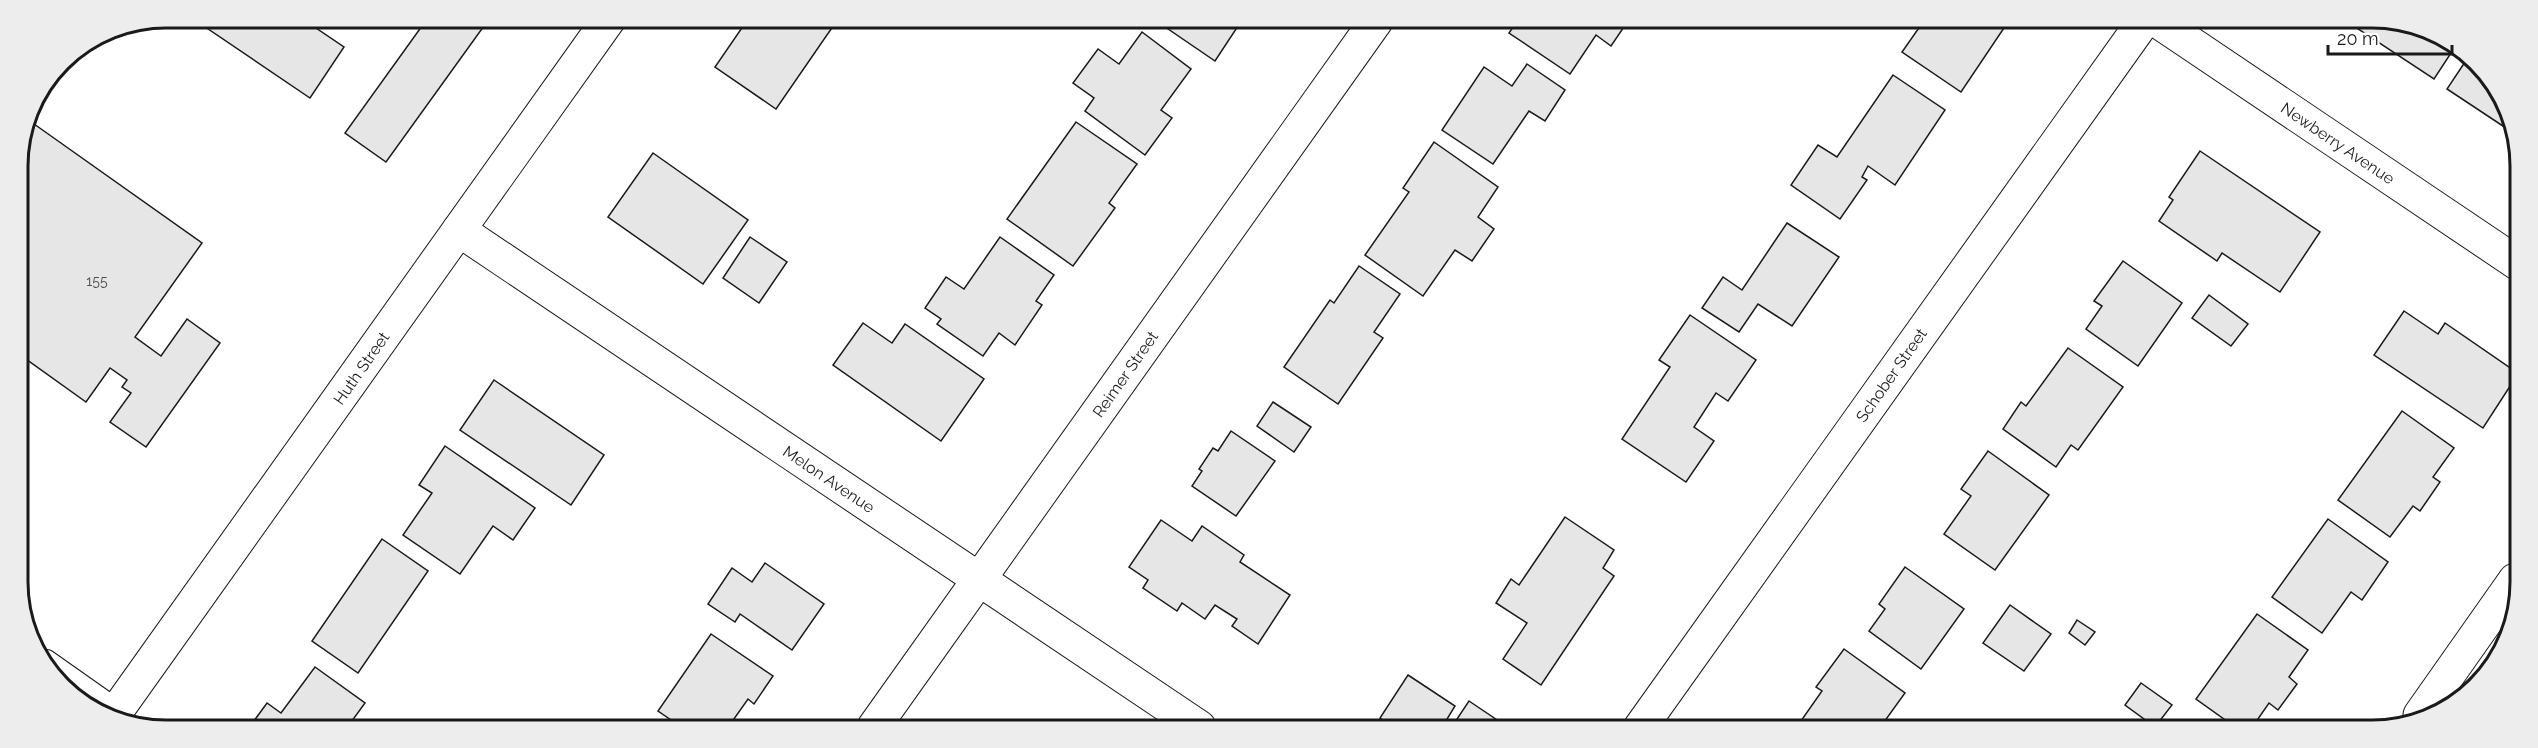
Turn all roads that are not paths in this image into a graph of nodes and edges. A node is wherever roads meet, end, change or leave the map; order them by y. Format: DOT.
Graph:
graph roads {
  1 [pos="1372,28"];
  2 [pos="2139,28"];
  3 [pos="2168,28"];
  4 [pos="602,29"];
  5 [pos="459,230"];
  6 [pos="2510,258"];
  7 [pos="979,579"];
  8 [pos="2509,588"];
  9 [pos="62,671"];
  10 [pos="105,705"];
  11 [pos="2424,709"];
  12 [pos="118,710"];
  13 [pos="1646,719"];
  14 [pos="879,720"];
  15 [pos="1188,720"];
  1 -- 7 [label="street, Reimer Street"];
  2 -- 13 [label="street, Schober Street"];
  3 -- 6 [label="street, Newberry Avenue"];
  4 -- 5 [label="street, Huth Street"];
  5 -- 7 [label="street, Melon Avenue"];
  5 -- 12 [label="street, Huth Street"];
  7 -- 14 [label="street, Reimer Street"];
  7 -- 15 [label="street, Melon Avenue"];
  8 -- 11 [label="street"];
  9 -- 10 [label="lane"];
}
